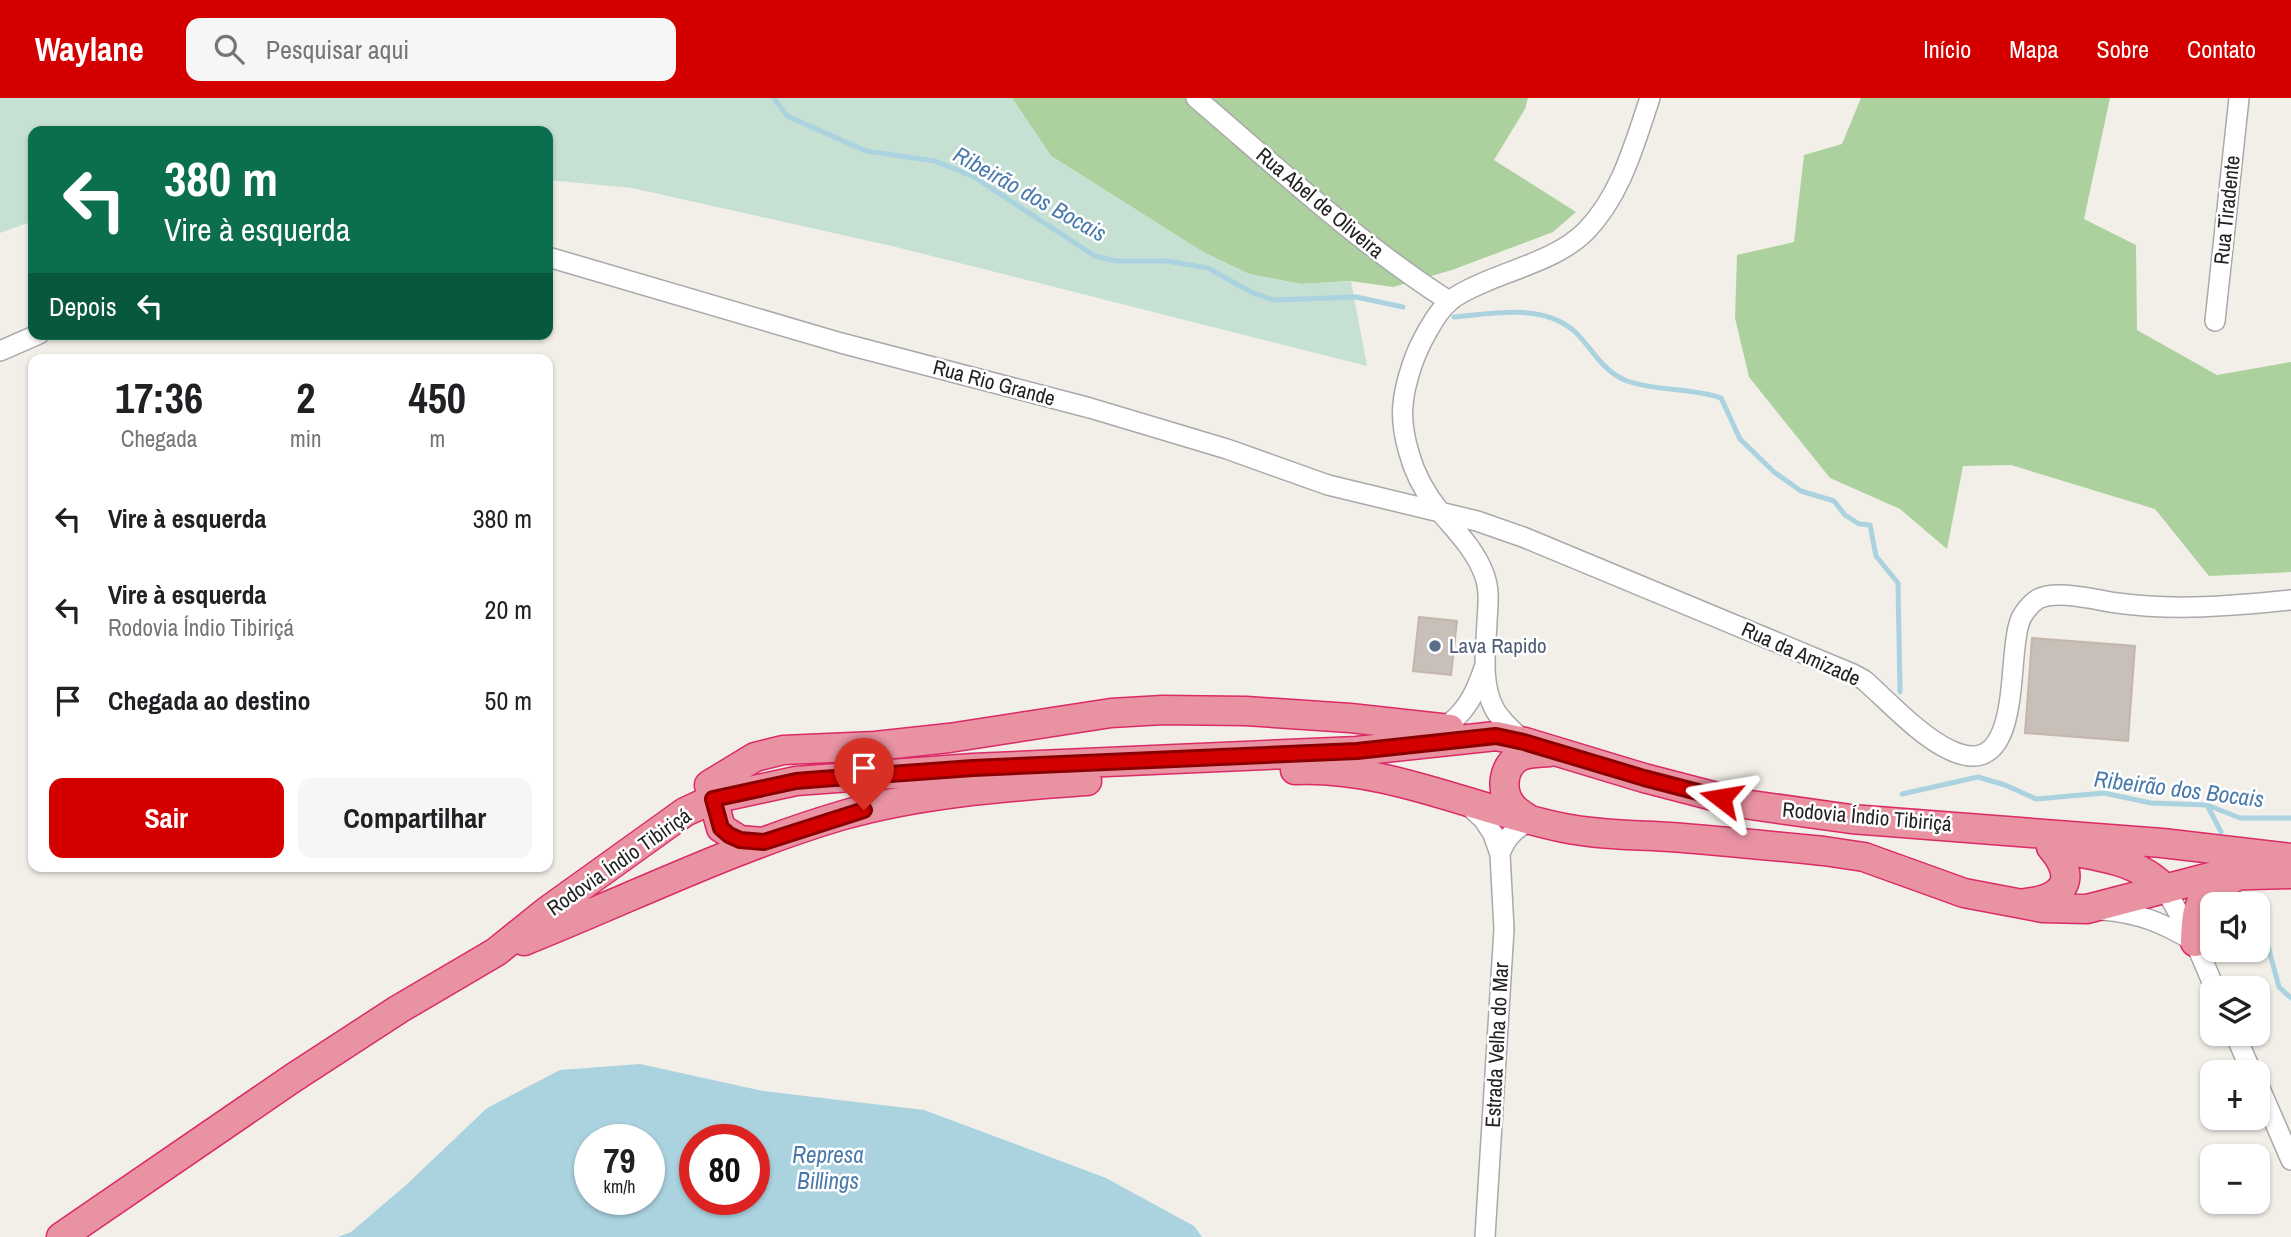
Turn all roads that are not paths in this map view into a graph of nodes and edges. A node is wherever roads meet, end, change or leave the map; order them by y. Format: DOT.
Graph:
graph roads {
  1 [pos="1196,98"];
  2 [pos="1650,98"];
  3 [pos="2239,98"];
  4 [pos="553,258"];
  5 [pos="1449,301"];
  6 [pos="2215,321"];
  7 [pos="28,339"];
  8 [pos="0,351"];
  9 [pos="1439,511"];
  10 [pos="2291,600"];
  11 [pos="1485,667"];
  12 [pos="1443,728"];
  13 [pos="1496,736"];
  14 [pos="1524,742"];
  15 [pos="1555,751"];
  16 [pos="713,799"];
  17 [pos="1464,801"];
  18 [pos="1530,820"];
  19 [pos="1975,827"];
  20 [pos="764,842"];
  21 [pos="2051,847"];
  22 [pos="1500,854"];
  23 [pos="2291,858"];
  24 [pos="2245,874"];
  25 [pos="2291,874"];
  26 [pos="2165,889"];
  27 [pos="2013,904"];
  28 [pos="2087,909"];
  29 [pos="2194,942"];
  30 [pos="495,952"];
  31 [pos="2209,976"];
  32 [pos="2270,1112"];
  33 [pos="2291,1160"];
  34 [pos="61,1237"];
  35 [pos="1485,1237"];
  1 -- 5 [label="street, Rua Abel de Oliveira"];
  2 -- 5 [label="street"];
  3 -- 6 [label="street, Rua Tiradente"];
  4 -- 9 [label="street, Rua Rio Grande"];
  5 -- 9 [label="street"];
  7 -- 8 [label="street"];
  9 -- 10 [label="street, Rua da Amizade"];
  9 -- 11 [label="street"];
  11 -- 12 [label="street"];
  11 -- 14 [label="street"];
  12 -- 13 [label="highway"];
  12 -- 16 [label="highway"];
  13 -- 14 [label="highway, Rodovia Índio Tibiriçá"];
  13 -- 16 [label="highway, Rodovia Índio Tibiriçá"];
  14 -- 15 [label="highway, Rodovia Índio Tibiriçá"];
  15 -- 18 [label="highway"];
  15 -- 19 [label="highway, Rodovia Índio Tibiriçá"];
  16 -- 20 [label="highway"];
  16 -- 30 [label="highway, Rodovia Índio Tibiriçá"];
  17 -- 18 [label="highway, Rodovia Índio Tibiriçá"];
  17 -- 20 [label="highway, Rodovia Índio Tibiriçá"];
  17 -- 22 [label="street"];
  18 -- 22 [label="street"];
  18 -- 27 [label="highway, Rodovia Índio Tibiriçá"];
  19 -- 21 [label="highway"];
  19 -- 23 [label="highway, Rodovia Índio Tibiriçá"];
  20 -- 30 [label="highway, Rodovia Índio Tibiriçá"];
  21 -- 26 [label="highway"];
  21 -- 27 [label="highway"];
  22 -- 35 [label="street, Estrada Velha do Mar"];
  24 -- 25 [label="highway, Rodovia Índio Tibiriçá"];
  24 -- 26 [label="highway, Rodovia Índio Tibiriçá"];
  24 -- 29 [label="highway"];
  26 -- 28 [label="highway, Rodovia Índio Tibiriçá"];
  26 -- 29 [label="street"];
  27 -- 28 [label="highway, Rodovia Índio Tibiriçá"];
  28 -- 29 [label="street"];
  29 -- 31 [label="street"];
  30 -- 34 [label="highway, Rodovia Índio Tibiriçá"];
  32 -- 33 [label="street"];
}
